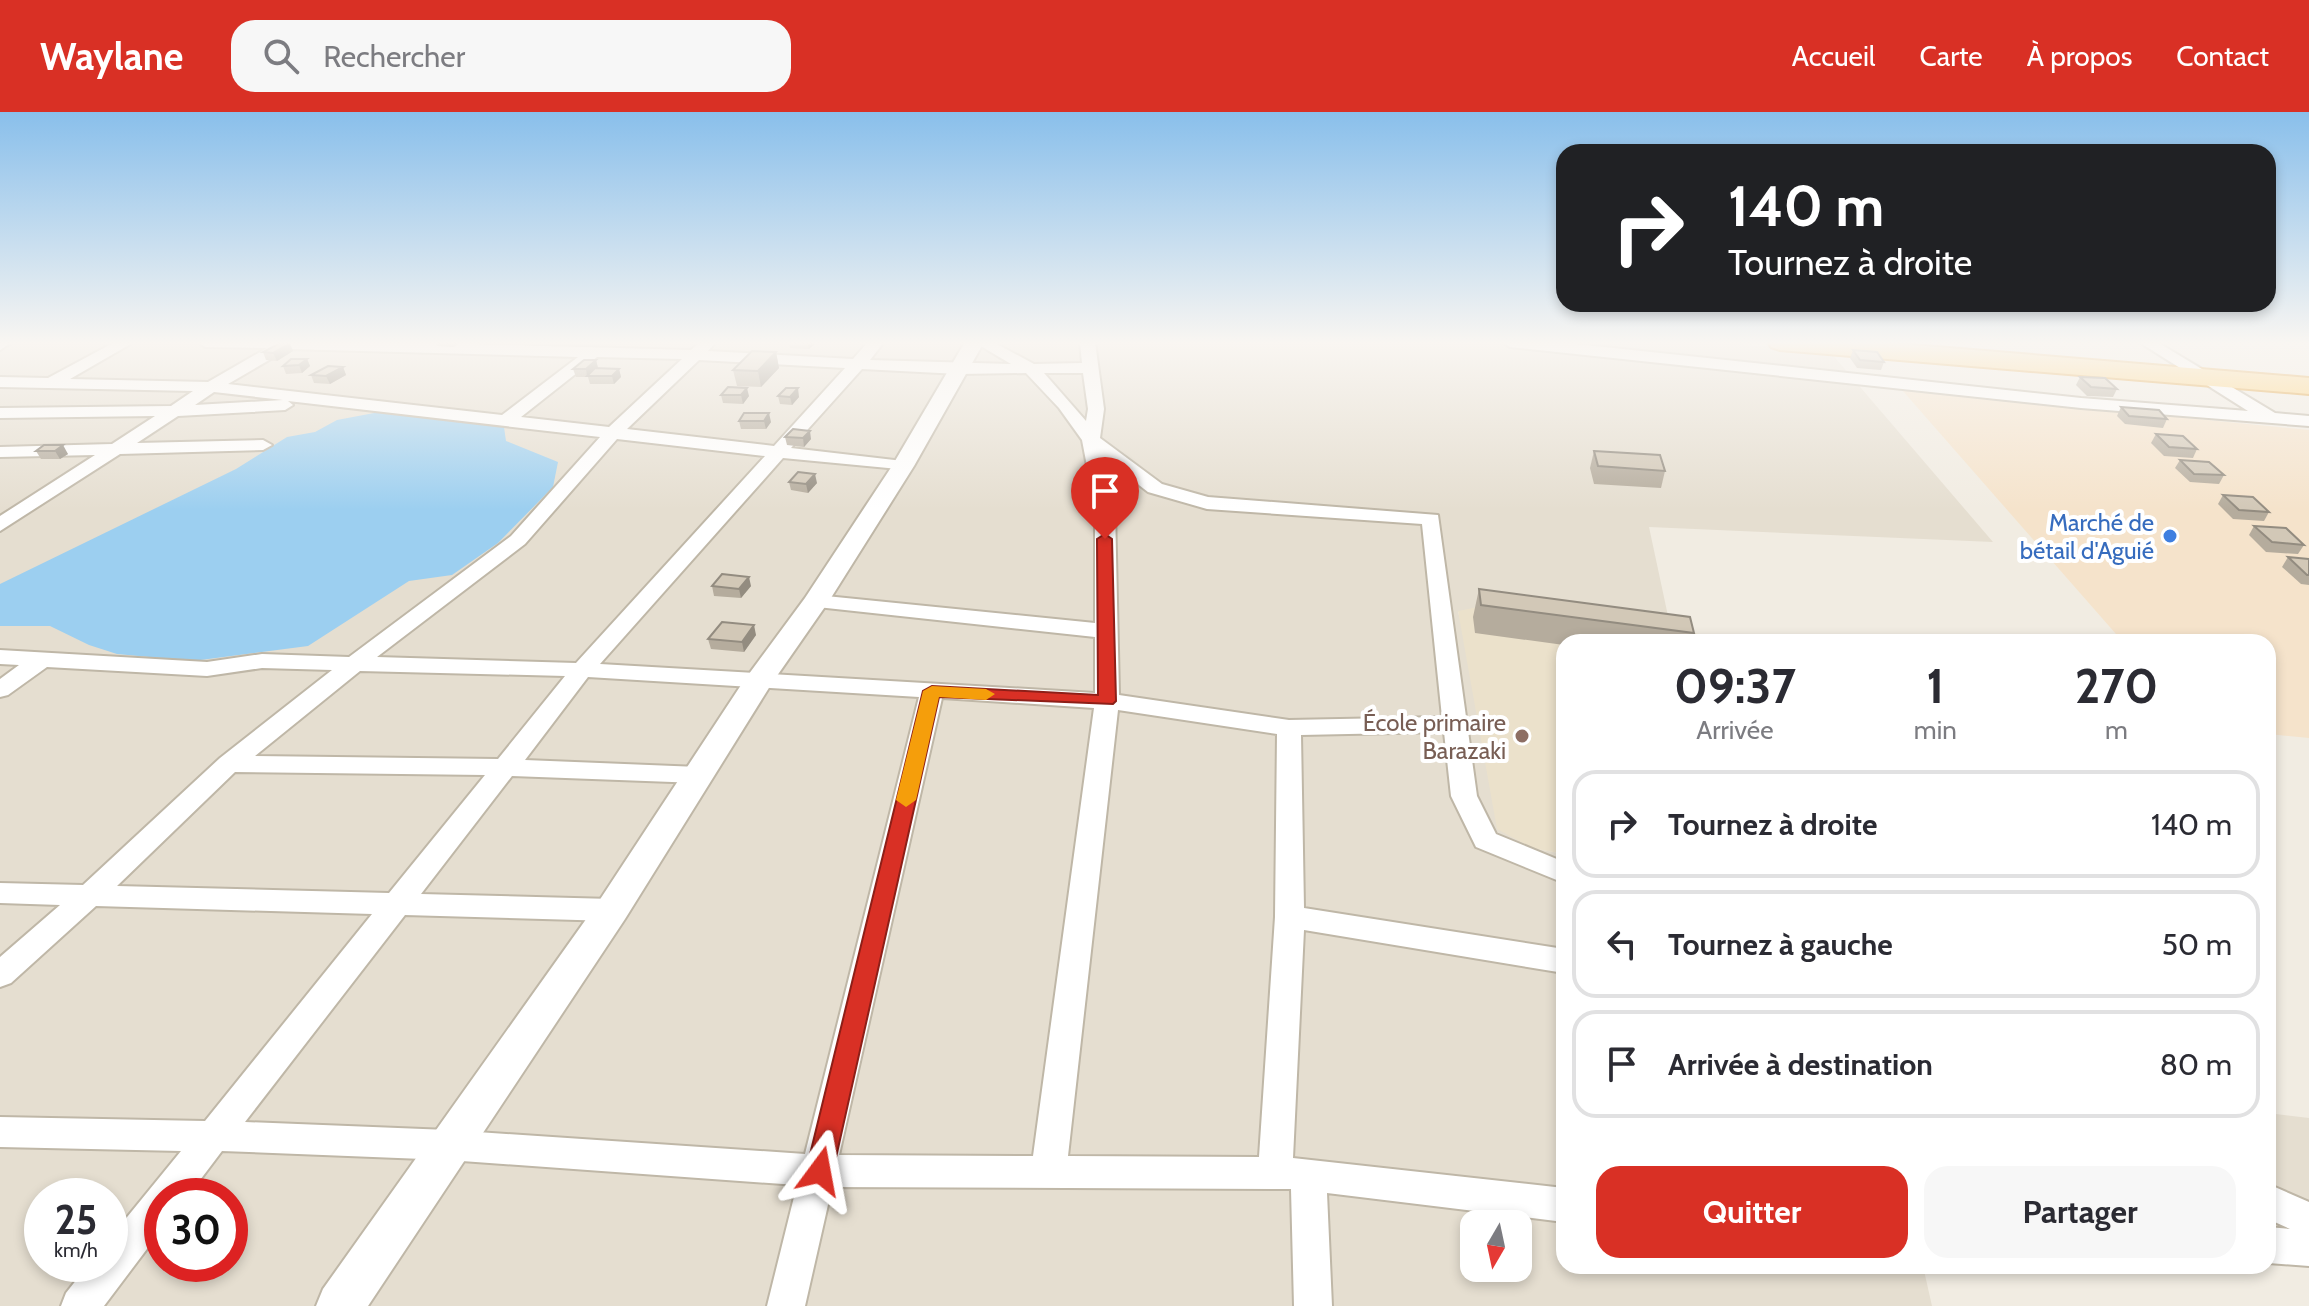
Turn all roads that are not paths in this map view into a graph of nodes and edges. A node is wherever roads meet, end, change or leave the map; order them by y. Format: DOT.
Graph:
graph roads {
  1 [pos="26,398"];
  2 [pos="194,398"];
  3 [pos="307,398"];
  4 [pos="535,398"];
  5 [pos="650,398"];
  6 [pos="826,398"];
  7 [pos="944,398"];
  8 [pos="1059,398"];
  9 [pos="1094,398"];
  10 [pos="2032,398"];
  11 [pos="2239,398"];
  12 [pos="319,399"];
  13 [pos="174,411"];
  14 [pos="2271,418"];
  15 [pos="508,419"];
  16 [pos="2309,421"];
  17 [pos="612,434"];
  18 [pos="1091,440"];
  19 [pos="263,445"];
  20 [pos="116,449"];
  21 [pos="0,452"];
  22 [pos="777,453"];
  23 [pos="903,466"];
  24 [pos="0,525"];
  25 [pos="816,601"];
  26 [pos="1105,631"];
  27 [pos="0,657"];
  28 [pos="41,660"];
  29 [pos="356,663"];
  30 [pos="582,670"];
  31 [pos="758,682"];
  32 [pos="0,690"];
  33 [pos="932,691"];
  34 [pos="1107,701"];
  35 [pos="1454,724"];
  36 [pos="1289,728"];
  37 [pos="229,764"];
  38 [pos="503,767"];
  39 [pos="699,775"];
  40 [pos="1556,870"];
  41 [pos="0,893"];
  42 [pos="89,896"];
  43 [pos="398,903"];
  44 [pos="612,910"];
  45 [pos="1290,917"];
  46 [pos="1556,960"];
  47 [pos="0,975"];
  48 [pos="0,1132"];
  49 [pos="214,1136"];
  50 [pos="448,1145"];
  51 [pos="1049,1170"];
  52 [pos="820,1171"];
  53 [pos="1292,1174"];
  54 [pos="180,1178"];
  55 [pos="1556,1204"];
  56 [pos="2276,1205"];
  57 [pos="2309,1220"];
  58 [pos="144,1224"];
  59 [pos="2276,1246"];
  60 [pos="2309,1248"];
  61 [pos="80,1306"];
  62 [pos="340,1306"];
  63 [pos="786,1306"];
  64 [pos="1313,1306"];
  1 -- 13 [label="street"];
  2 -- 13 [label="street"];
  3 -- 12 [label="street"];
  4 -- 15 [label="street"];
  5 -- 17 [label="street"];
  6 -- 22 [label="street"];
  7 -- 23 [label="street"];
  8 -- 18 [label="street"];
  9 -- 18 [label="street"];
  10 -- 14 [label="street"];
  11 -- 14 [label="street"];
  12 -- 13 [label="street"];
  12 -- 15 [label="street"];
  13 -- 20 [label="street"];
  14 -- 16 [label="street"];
  15 -- 17 [label="street"];
  17 -- 22 [label="street"];
  17 -- 29 [label="street"];
  18 -- 26 [label="street"];
  18 -- 35 [label="street"];
  19 -- 20 [label="street"];
  20 -- 21 [label="street"];
  20 -- 24 [label="street"];
  22 -- 23 [label="street"];
  22 -- 30 [label="street"];
  23 -- 25 [label="street"];
  25 -- 26 [label="street"];
  25 -- 31 [label="street"];
  26 -- 34 [label="street"];
  27 -- 28 [label="street"];
  28 -- 29 [label="street"];
  28 -- 32 [label="street"];
  29 -- 30 [label="street"];
  29 -- 37 [label="street"];
  30 -- 31 [label="street"];
  30 -- 38 [label="street"];
  31 -- 33 [label="street"];
  31 -- 39 [label="street"];
  33 -- 34 [label="street"];
  33 -- 52 [label="street"];
  34 -- 36 [label="street"];
  34 -- 51 [label="street"];
  35 -- 36 [label="street"];
  35 -- 40 [label="street"];
  36 -- 45 [label="street"];
  37 -- 38 [label="street"];
  37 -- 42 [label="street"];
  38 -- 39 [label="street"];
  38 -- 43 [label="street"];
  39 -- 44 [label="street"];
  41 -- 42 [label="street"];
  42 -- 43 [label="street"];
  42 -- 47 [label="street"];
  43 -- 44 [label="street"];
  43 -- 49 [label="street"];
  44 -- 50 [label="street"];
  45 -- 46 [label="street"];
  45 -- 53 [label="street"];
  48 -- 49 [label="street"];
  49 -- 50 [label="street"];
  49 -- 54 [label="street"];
  50 -- 52 [label="street"];
  50 -- 62 [label="street"];
  51 -- 52 [label="street"];
  51 -- 53 [label="street"];
  52 -- 63 [label="street"];
  53 -- 55 [label="street"];
  53 -- 64 [label="street"];
  56 -- 57 [label="street"];
  58 -- 61 [label="street"];
  59 -- 60 [label="street"];
}
